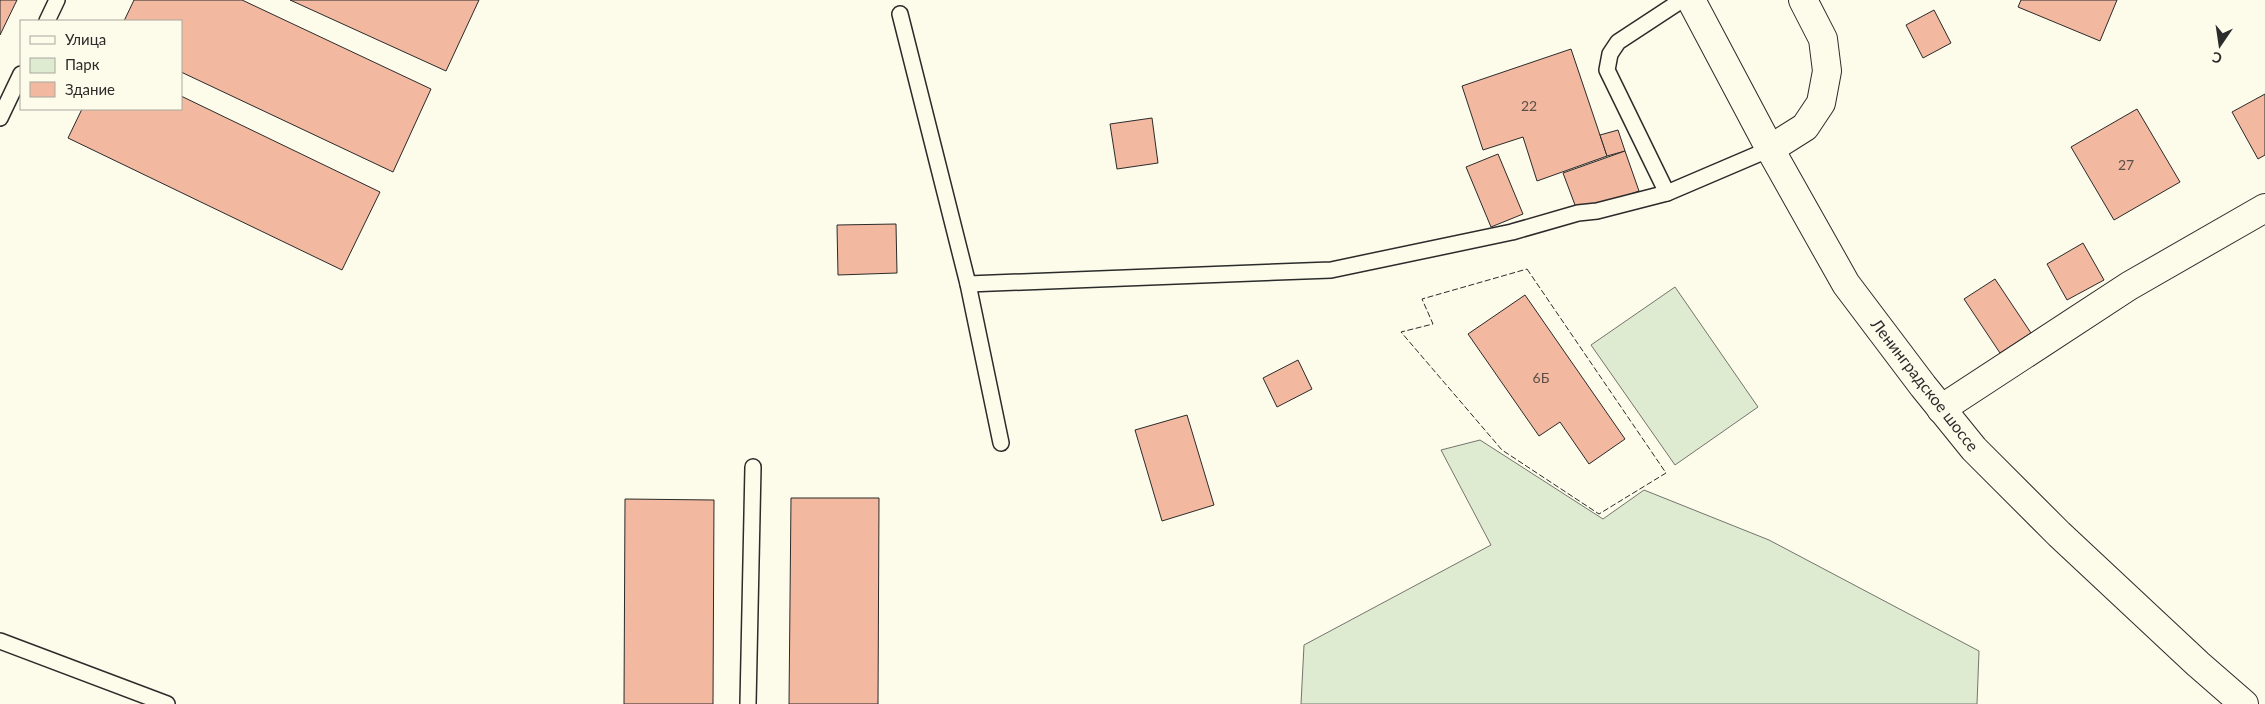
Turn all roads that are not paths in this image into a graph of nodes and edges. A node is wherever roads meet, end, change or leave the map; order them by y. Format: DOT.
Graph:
graph roads {
  1 [pos="57,0"];
  2 [pos="1682,0"];
  3 [pos="1692,0"];
  4 [pos="1803,0"];
  5 [pos="900,14"];
  6 [pos="47,20"];
  7 [pos="20,76"];
  8 [pos="0,118"];
  9 [pos="1770,149"];
  10 [pos="1667,194"];
  11 [pos="2265,208"];
  12 [pos="968,284"];
  13 [pos="1941,409"];
  14 [pos="1000,443"];
  15 [pos="753,467"];
  16 [pos="0,641"];
  17 [pos="167,704"];
  18 [pos="748,704"];
  19 [pos="2244,704"];
  1 -- 6 [label="lane"];
  2 -- 10 [label="lane"];
  3 -- 9 [label="main road, Ленинградское шоссе"];
  4 -- 9 [label="main road"];
  5 -- 12 [label="lane"];
  7 -- 8 [label="lane"];
  9 -- 10 [label="lane"];
  9 -- 13 [label="main road, Ленинградское шоссе"];
  10 -- 12 [label="lane"];
  11 -- 13 [label="main road"];
  12 -- 14 [label="lane"];
  13 -- 19 [label="main road, Ленинградское шоссе"];
  15 -- 18 [label="lane"];
  16 -- 17 [label="lane"];
}
